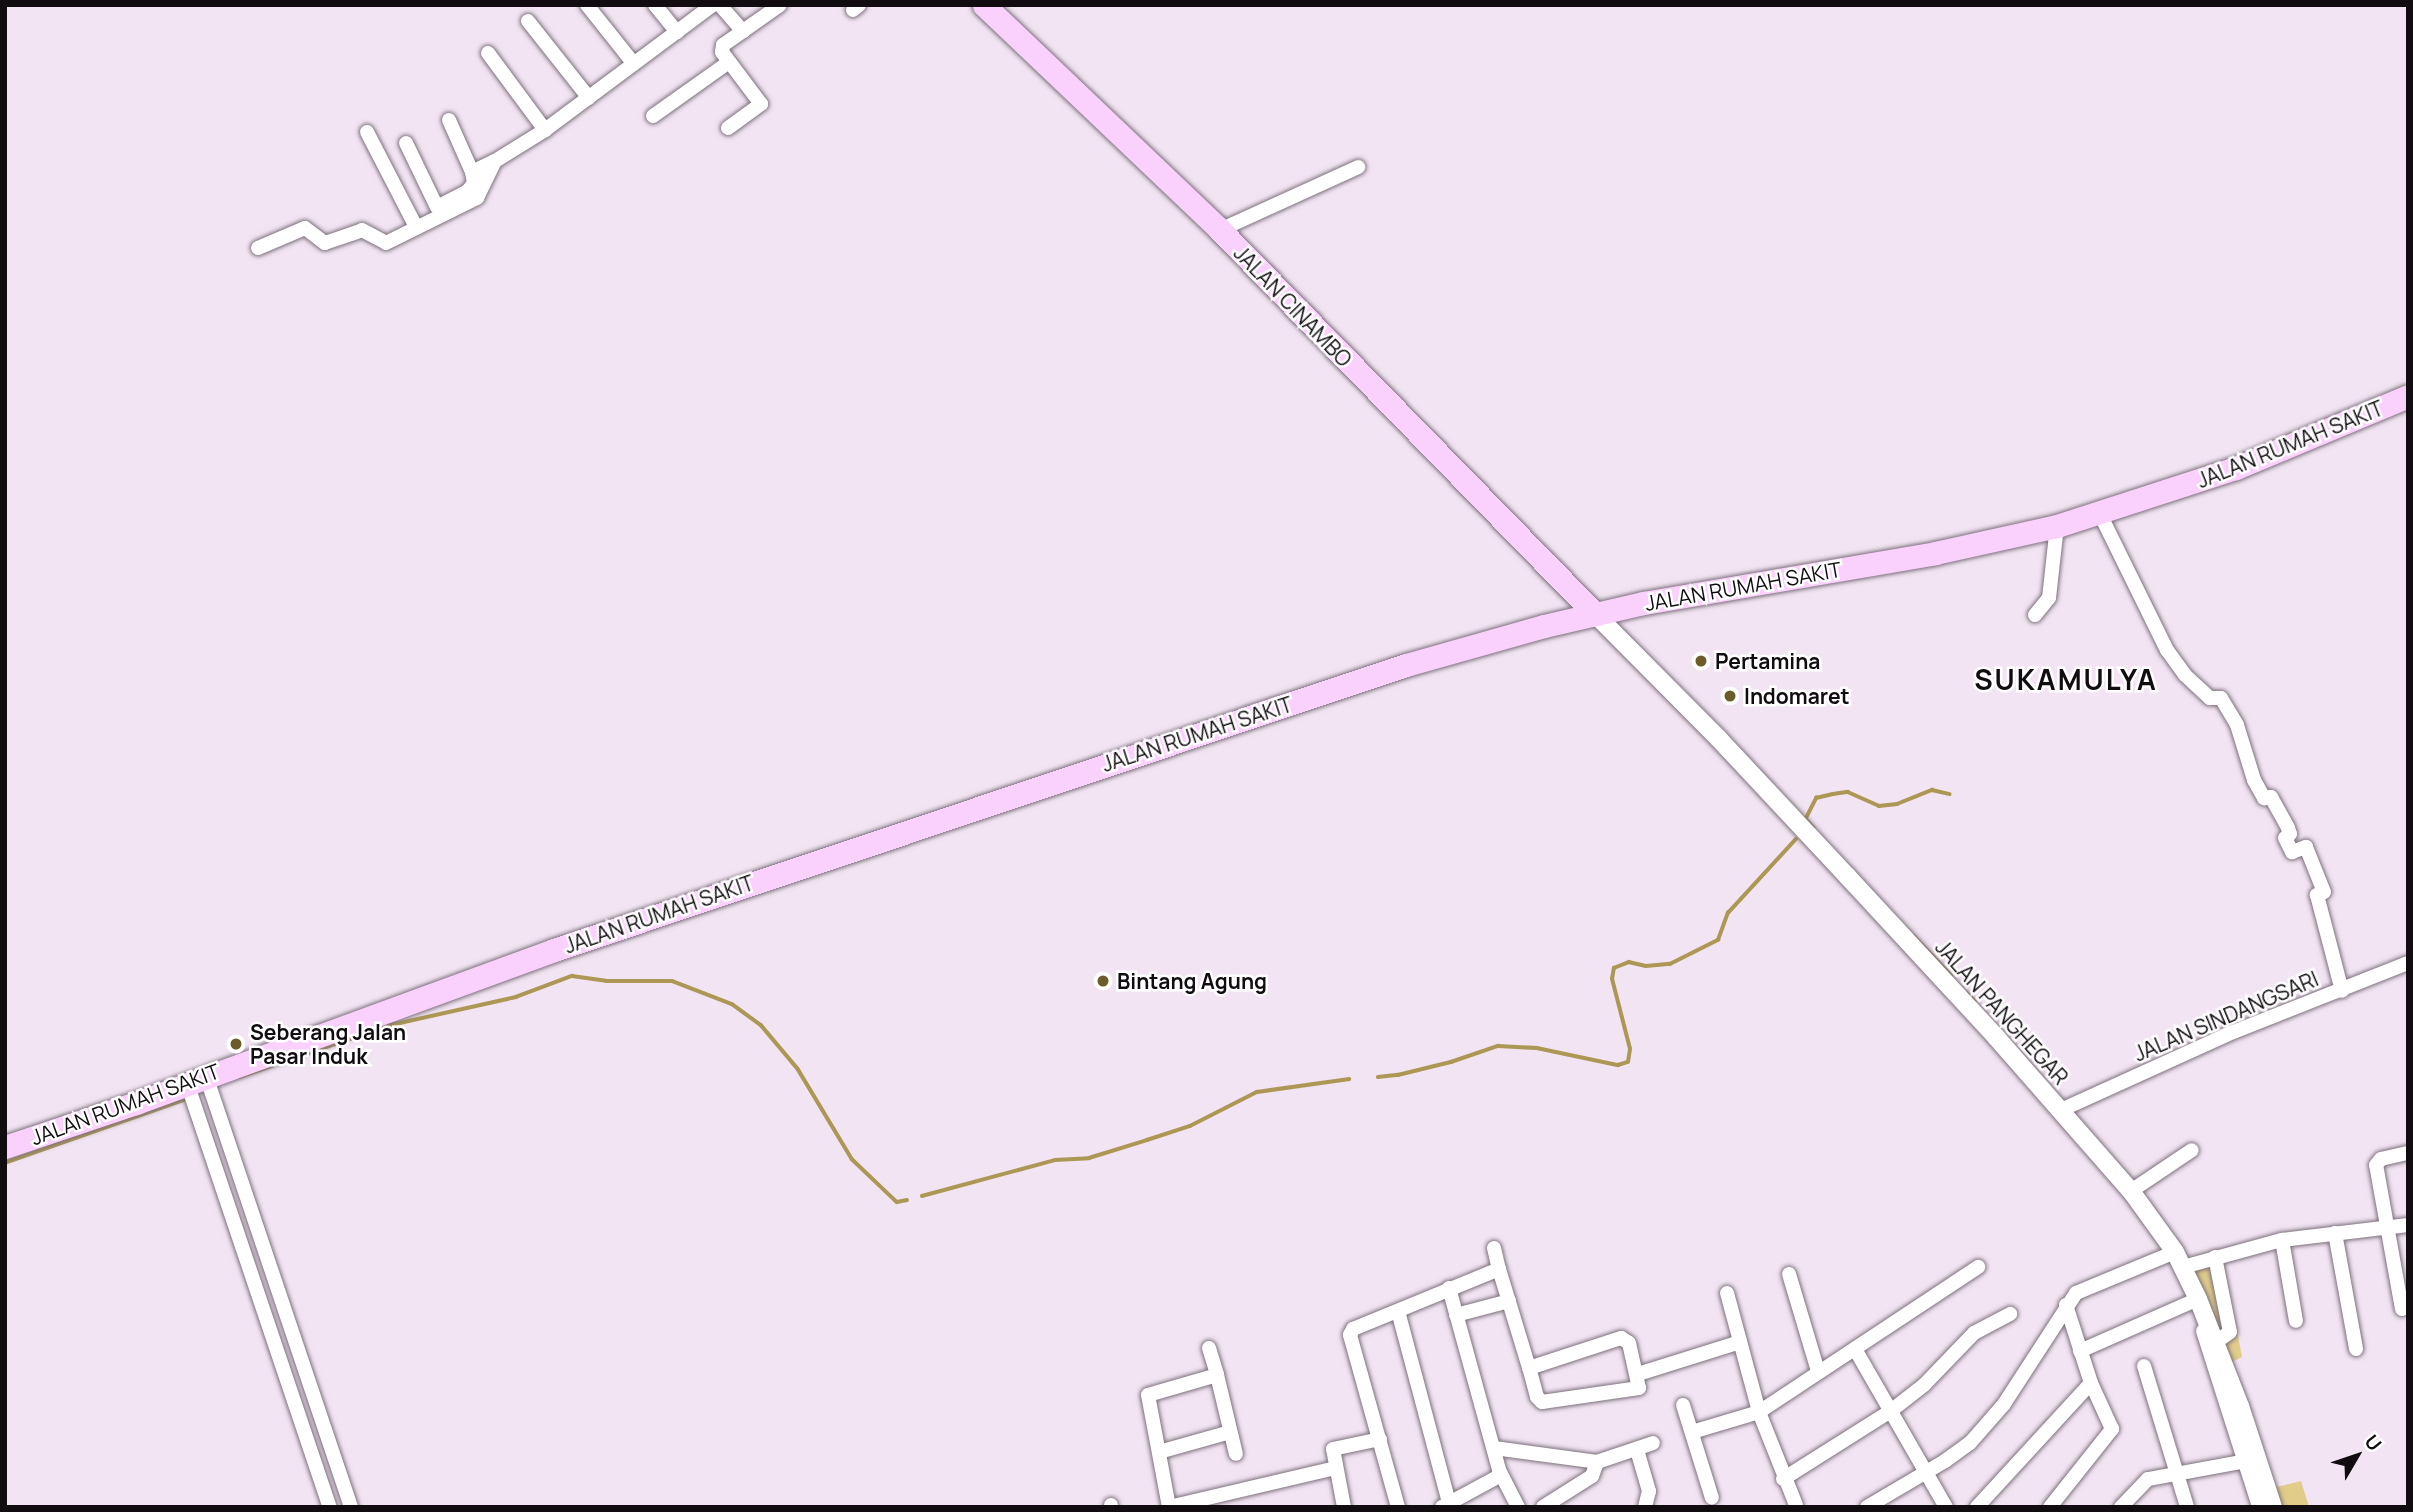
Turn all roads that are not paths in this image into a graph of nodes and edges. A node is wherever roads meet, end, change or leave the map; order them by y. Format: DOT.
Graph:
graph roads {
  1 [pos="587,5"];
  2 [pos="655,5"];
  3 [pos="713,5"];
  4 [pos="720,5"];
  5 [pos="780,5"];
  6 [pos="984,5"];
  7 [pos="527,21"];
  8 [pos="743,31"];
  9 [pos="677,32"];
  10 [pos="488,53"];
  11 [pos="729,62"];
  12 [pos="634,64"];
  13 [pos="589,98"];
  14 [pos="653,116"];
  15 [pos="449,120"];
  16 [pos="728,128"];
  17 [pos="545,130"];
  18 [pos="367,132"];
  19 [pos="406,143"];
  20 [pos="495,161"];
  21 [pos="1358,167"];
  22 [pos="472,172"];
  23 [pos="416,227"];
  24 [pos="1220,230"];
  25 [pos="258,248"];
  26 [pos="2408,396"];
  27 [pos="2100,514"];
  28 [pos="2057,527"];
  29 [pos="1595,614"];
  30 [pos="2035,615"];
  31 [pos="2408,962"];
  32 [pos="2342,991"];
  33 [pos="200,1090"];
  34 [pos="2061,1110"];
  35 [pos="5,1147"];
  36 [pos="2193,1150"];
  37 [pos="2408,1153"];
  38 [pos="2132,1191"];
  39 [pos="2408,1225"];
  40 [pos="2386,1227"];
  41 [pos="2335,1233"];
  42 [pos="2282,1240"];
  43 [pos="1494,1248"];
  44 [pos="2215,1257"];
  45 [pos="2179,1259"];
  46 [pos="1978,1267"];
  47 [pos="1499,1269"];
  48 [pos="1789,1274"];
  49 [pos="2403,1282"];
  50 [pos="1449,1288"];
  51 [pos="1727,1293"];
  52 [pos="2198,1299"];
  53 [pos="1509,1301"];
  54 [pos="2066,1305"];
  55 [pos="2402,1310"];
  56 [pos="1398,1311"];
  57 [pos="2010,1314"];
  58 [pos="1456,1315"];
  59 [pos="2295,1321"];
  60 [pos="2209,1337"];
  61 [pos="1740,1342"];
  62 [pos="1209,1348"];
  63 [pos="1855,1349"];
  64 [pos="2356,1349"];
  65 [pos="2080,1351"];
  66 [pos="2144,1366"];
  67 [pos="1529,1368"];
  68 [pos="1818,1371"];
  69 [pos="1638,1374"];
  70 [pos="1217,1375"];
  71 [pos="2091,1384"];
  72 [pos="1684,1405"];
  73 [pos="1892,1410"];
  74 [pos="1759,1412"];
  75 [pos="1230,1432"];
  76 [pos="1692,1432"];
  77 [pos="1380,1439"];
  78 [pos="1653,1443"];
  79 [pos="1493,1448"];
  80 [pos="1637,1450"];
  81 [pos="1159,1452"];
  82 [pos="1236,1454"];
  83 [pos="2250,1460"];
  84 [pos="1597,1462"];
  85 [pos="1335,1468"];
  86 [pos="1926,1470"];
  87 [pos="2176,1472"];
  88 [pos="1501,1475"];
  89 [pos="1783,1479"];
  90 [pos="1712,1498"];
  91 [pos="1885,1502"];
  92 [pos="1445,1505"];
  93 [pos="1796,1505"];
  94 [pos="330,1507"];
  95 [pos="351,1507"];
  96 [pos="1169,1507"];
  97 [pos="1344,1507"];
  98 [pos="1398,1507"];
  99 [pos="1518,1507"];
  100 [pos="1543,1507"];
  101 [pos="1645,1507"];
  102 [pos="1867,1507"];
  103 [pos="1946,1507"];
  104 [pos="1977,1507"];
  105 [pos="2050,1507"];
  106 [pos="2121,1507"];
  107 [pos="2187,1507"];
  108 [pos="2259,1507"];
  109 [pos="2273,1507"];
  1 -- 12 [label="street"];
  2 -- 9 [label="street"];
  3 -- 9 [label="street"];
  4 -- 8 [label="street"];
  5 -- 8 [label="street"];
  6 -- 24 [label="main road, JALAN CINAMBO"];
  7 -- 13 [label="street"];
  8 -- 11 [label="street"];
  9 -- 12 [label="street"];
  10 -- 17 [label="street"];
  11 -- 14 [label="street"];
  11 -- 16 [label="street"];
  12 -- 13 [label="street"];
  13 -- 17 [label="street"];
  15 -- 22 [label="street"];
  17 -- 20 [label="street"];
  18 -- 23 [label="street"];
  19 -- 22 [label="street"];
  20 -- 22 [label="street"];
  20 -- 23 [label="street"];
  21 -- 24 [label="street"];
  23 -- 25 [label="street"];
  24 -- 29 [label="main road, JALAN CINAMBO"];
  26 -- 27 [label="main road, JALAN RUMAH SAKIT"];
  27 -- 28 [label="main road, JALAN RUMAH SAKIT"];
  27 -- 32 [label="street"];
  28 -- 29 [label="main road, JALAN RUMAH SAKIT"];
  28 -- 30 [label="street"];
  29 -- 33 [label="main road, JALAN RUMAH SAKIT"];
  29 -- 34 [label="street, JALAN PANGHEGAR"];
  31 -- 32 [label="street, JALAN SINDANGSARI"];
  32 -- 34 [label="street, JALAN SINDANGSARI"];
  33 -- 35 [label="main road, JALAN RUMAH SAKIT"];
  33 -- 94 [label="street"];
  33 -- 95 [label="street"];
  34 -- 38 [label="street, JALAN PANGHEGAR"];
  36 -- 38 [label="street"];
  37 -- 40 [label="street"];
  38 -- 45 [label="street, JALAN PANGHEGAR"];
  39 -- 40 [label="street"];
  40 -- 41 [label="street"];
  40 -- 49 [label="street"];
  41 -- 42 [label="street"];
  41 -- 64 [label="street"];
  42 -- 44 [label="street"];
  42 -- 59 [label="street"];
  43 -- 47 [label="street"];
  44 -- 45 [label="street"];
  44 -- 60 [label="street"];
  45 -- 52 [label="street, JALAN PANGHEGAR"];
  45 -- 54 [label="street"];
  46 -- 63 [label="street"];
  47 -- 50 [label="street"];
  47 -- 53 [label="street"];
  48 -- 68 [label="street"];
  49 -- 55 [label="street"];
  50 -- 56 [label="street"];
  50 -- 58 [label="street"];
  51 -- 61 [label="street"];
  52 -- 60 [label="street, JALAN PANGHEGAR"];
  52 -- 65 [label="street"];
  53 -- 58 [label="street"];
  53 -- 67 [label="street"];
  54 -- 65 [label="street"];
  54 -- 86 [label="street"];
  56 -- 77 [label="street"];
  56 -- 92 [label="street"];
  57 -- 73 [label="street"];
  58 -- 79 [label="street"];
  60 -- 83 [label="street, JALAN PANGHEGAR"];
  61 -- 69 [label="street"];
  61 -- 74 [label="street"];
  62 -- 70 [label="street"];
  63 -- 68 [label="street"];
  63 -- 73 [label="street"];
  65 -- 71 [label="street"];
  66 -- 87 [label="street"];
  67 -- 69 [label="street"];
  67 -- 69 [label="street"];
  68 -- 74 [label="street"];
  70 -- 75 [label="street"];
  70 -- 81 [label="street"];
  71 -- 104 [label="street"];
  71 -- 105 [label="street"];
  72 -- 76 [label="street"];
  73 -- 86 [label="street"];
  73 -- 89 [label="street"];
  74 -- 76 [label="street"];
  74 -- 89 [label="street"];
  75 -- 81 [label="street"];
  75 -- 82 [label="street"];
  76 -- 90 [label="street"];
  77 -- 85 [label="street"];
  77 -- 98 [label="street"];
  78 -- 80 [label="street"];
  79 -- 84 [label="street"];
  79 -- 88 [label="street"];
  80 -- 84 [label="street"];
  80 -- 101 [label="street"];
  81 -- 96 [label="street"];
  83 -- 87 [label="street"];
  83 -- 108 [label="street"];
  83 -- 109 [label="street, JALAN PANGHEGAR"];
  84 -- 100 [label="street"];
  85 -- 96 [label="street"];
  85 -- 97 [label="street"];
  86 -- 91 [label="street"];
  86 -- 103 [label="street"];
  87 -- 106 [label="street"];
  87 -- 107 [label="street"];
  88 -- 92 [label="street"];
  88 -- 99 [label="street"];
  89 -- 93 [label="street"];
  91 -- 102 [label="street"];
}
